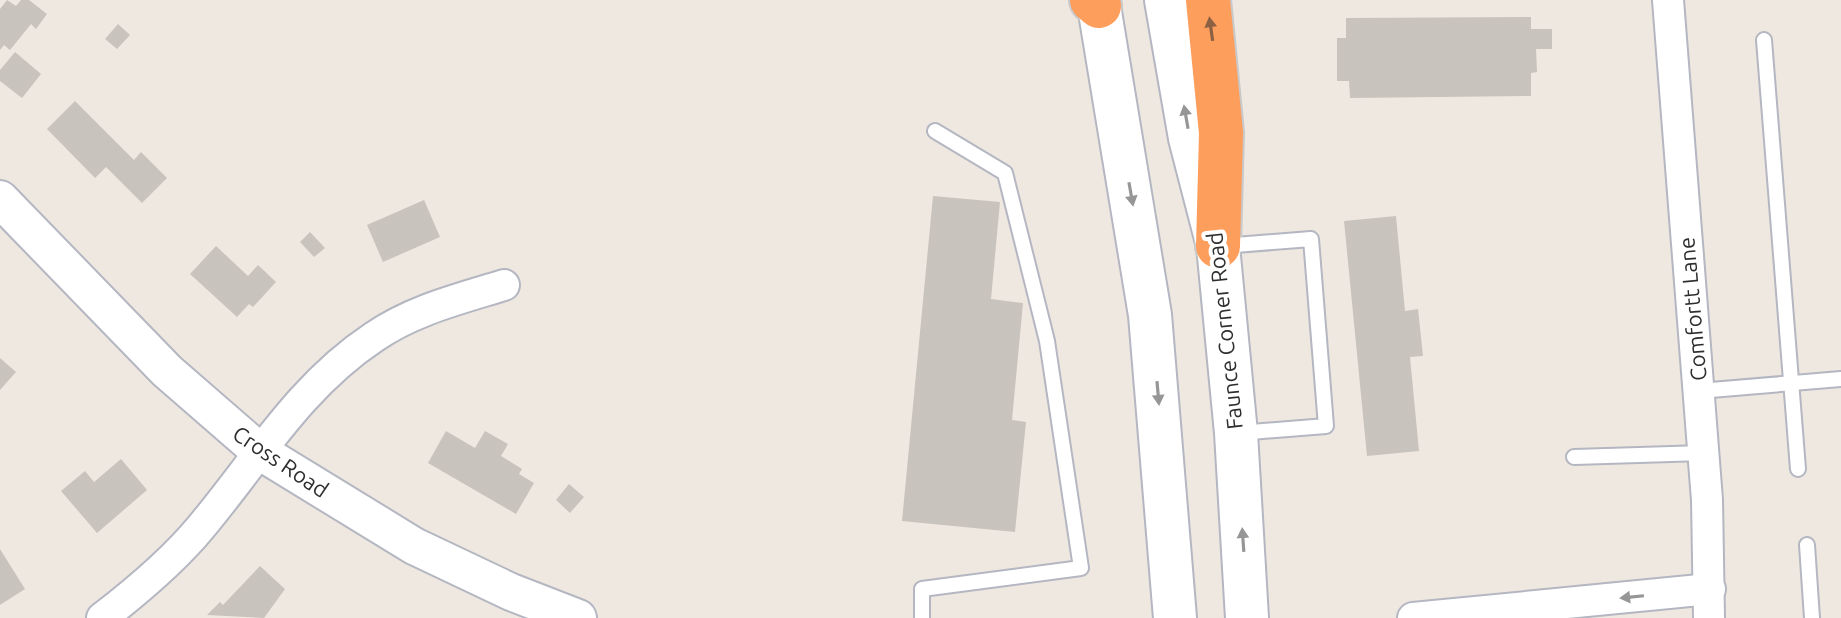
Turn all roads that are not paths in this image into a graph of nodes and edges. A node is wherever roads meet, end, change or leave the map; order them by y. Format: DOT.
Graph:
graph roads {
  1 [pos="1166,0"];
  2 [pos="1208,0"];
  3 [pos="1668,0"];
  4 [pos="1096,2"];
  5 [pos="1764,40"];
  6 [pos="935,131"];
  7 [pos="0,199"];
  8 [pos="1218,246"];
  9 [pos="504,285"];
  10 [pos="1841,379"];
  11 [pos="1791,383"];
  12 [pos="1699,391"];
  13 [pos="1236,433"];
  14 [pos="259,451"];
  15 [pos="1704,453"];
  16 [pos="1574,457"];
  17 [pos="1798,469"];
  18 [pos="1807,545"];
  19 [pos="1709,603"];
  20 [pos="1474,615"];
  21 [pos="102,618"];
  22 [pos="578,618"];
  23 [pos="922,618"];
  24 [pos="1175,618"];
  25 [pos="1247,618"];
  26 [pos="1413,618"];
  27 [pos="1812,618"];
  8 -- 1 [label="main road, Faunce Corner Road, one-way"];
  8 -- 2 [label="highway, one-way"];
  3 -- 12 [label="street, Comfortt Lane"];
  4 -- 24 [label="main road, one-way"];
  5 -- 11 [label="lane"];
  6 -- 23 [label="lane"];
  7 -- 14 [label="street, Cross Road"];
  8 -- 13 [label="main road, Faunce Corner Road"];
  8 -- 13 [label="lane"];
  9 -- 14 [label="street"];
  10 -- 11 [label="lane"];
  11 -- 12 [label="lane"];
  11 -- 17 [label="lane"];
  12 -- 15 [label="street, Comfortt Lane"];
  25 -- 13 [label="main road, Faunce Corner Road, one-way"];
  14 -- 21 [label="street"];
  14 -- 22 [label="street, Cross Road"];
  15 -- 16 [label="lane"];
  15 -- 19 [label="street, Comfortt Lane"];
  18 -- 27 [label="lane"];
  19 -- 20 [label="street, one-way"];
  20 -- 26 [label="street"];
}
